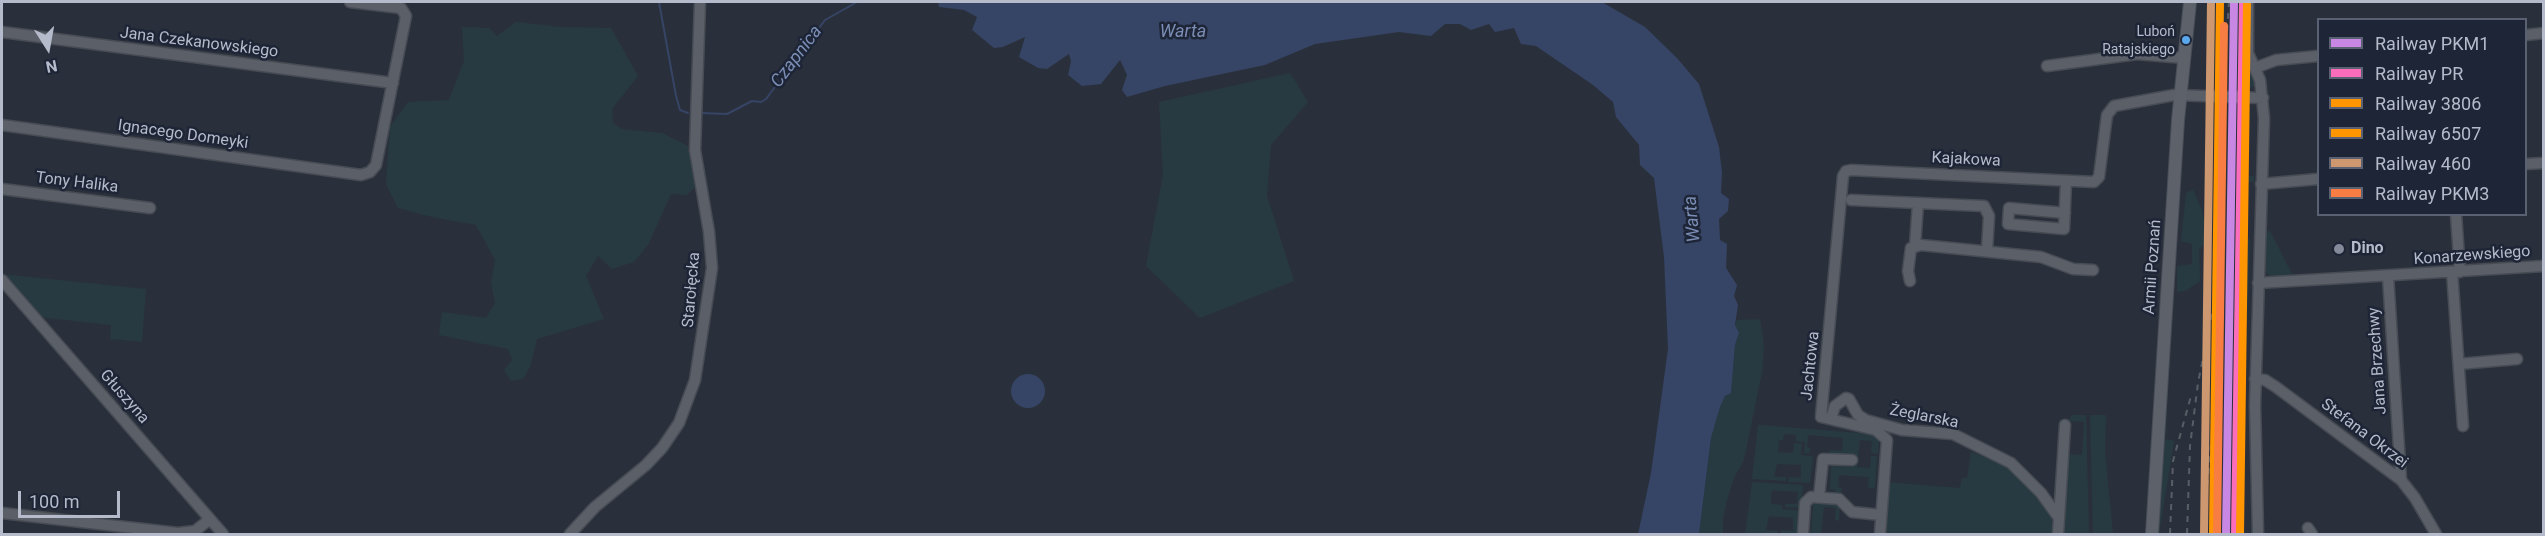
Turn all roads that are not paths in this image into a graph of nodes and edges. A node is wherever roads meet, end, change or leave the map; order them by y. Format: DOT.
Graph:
graph roads {
  1 [pos="350,2"];
  2 [pos="700,2"];
  3 [pos="2190,2"];
  4 [pos="2248,2"];
  5 [pos="2,32"];
  6 [pos="2544,33"];
  7 [pos="2527,34"];
  8 [pos="2317,56"];
  9 [pos="2184,58"];
  10 [pos="2048,66"];
  11 [pos="2255,68"];
  12 [pos="393,83"];
  13 [pos="2180,95"];
  14 [pos="2263,98"];
  15 [pos="2,125"];
  16 [pos="2544,163"];
  17 [pos="2527,164"];
  18 [pos="1846,171"];
  19 [pos="2317,180"];
  20 [pos="2066,181"];
  21 [pos="2261,184"];
  22 [pos="2,189"];
  23 [pos="1851,200"];
  24 [pos="1918,203"];
  25 [pos="150,208"];
  26 [pos="2065,213"];
  27 [pos="2456,216"];
  28 [pos="1915,246"];
  29 [pos="1987,251"];
  30 [pos="2544,266"];
  31 [pos="2093,270"];
  32 [pos="2456,272"];
  33 [pos="2388,276"];
  34 [pos="2,280"];
  35 [pos="1910,281"];
  36 [pos="2258,283"];
  37 [pos="2517,359"];
  38 [pos="2459,364"];
  39 [pos="2255,379"];
  40 [pos="1831,418"];
  41 [pos="2065,425"];
  42 [pos="2463,426"];
  43 [pos="1852,460"];
  44 [pos="2401,480"];
  45 [pos="1819,497"];
  46 [pos="2,513"];
  47 [pos="1881,515"];
  48 [pos="2059,518"];
  49 [pos="210,519"];
  50 [pos="138,531"];
  51 [pos="223,534"];
  52 [pos="570,534"];
  53 [pos="1803,534"];
  54 [pos="1880,534"];
  55 [pos="2058,534"];
  56 [pos="2152,534"];
  57 [pos="2258,534"];
  58 [pos="2436,534"];
  1 -- 12 [label="street"];
  2 -- 52 [label="street, Starołęcka"];
  3 -- 9 [label="main road, Armii Poznań"];
  4 -- 11 [label="street"];
  5 -- 12 [label="street, Jana Czekanowskiego"];
  6 -- 7 [label="street"];
  8 -- 11 [label="street"];
  9 -- 10 [label="street"];
  9 -- 13 [label="main road, Armii Poznań"];
  11 -- 14 [label="street"];
  12 -- 15 [label="street, Ignacego Domeyki"];
  13 -- 14 [label="street"];
  13 -- 20 [label="street, Kajakowa"];
  13 -- 56 [label="main road, Armii Poznań"];
  14 -- 21 [label="street"];
  16 -- 17 [label="street"];
  18 -- 20 [label="street, Kajakowa"];
  18 -- 40 [label="street, Jachtowa"];
  19 -- 21 [label="street"];
  20 -- 26 [label="street"];
  21 -- 36 [label="street"];
  22 -- 25 [label="street, Tony Halika"];
  23 -- 24 [label="street"];
  24 -- 28 [label="street"];
  24 -- 29 [label="street"];
  26 -- 26 [label="street"];
  27 -- 32 [label="street"];
  28 -- 29 [label="street"];
  28 -- 35 [label="street"];
  29 -- 31 [label="street"];
  30 -- 32 [label="street, Konarzewskiego"];
  32 -- 33 [label="street, Konarzewskiego"];
  32 -- 38 [label="street"];
  33 -- 36 [label="street, Konarzewskiego"];
  33 -- 44 [label="street, Jana Brzechwy"];
  34 -- 49 [label="street, Głuszyna"];
  36 -- 39 [label="street"];
  37 -- 38 [label="street"];
  38 -- 42 [label="street"];
  39 -- 44 [label="street, Stefana Okrzei"];
  39 -- 57 [label="street"];
  40 -- 47 [label="street, Jachtowa"];
  40 -- 48 [label="street, Żeglarska"];
  41 -- 48 [label="street"];
  43 -- 45 [label="street"];
  44 -- 58 [label="street, Stefana Okrzei"];
  45 -- 47 [label="street"];
  45 -- 53 [label="street"];
  46 -- 50 [label="street"];
  47 -- 54 [label="street, Jachtowa"];
  48 -- 55 [label="street"];
  49 -- 50 [label="street"];
  49 -- 51 [label="street, Głuszyna"];
}
